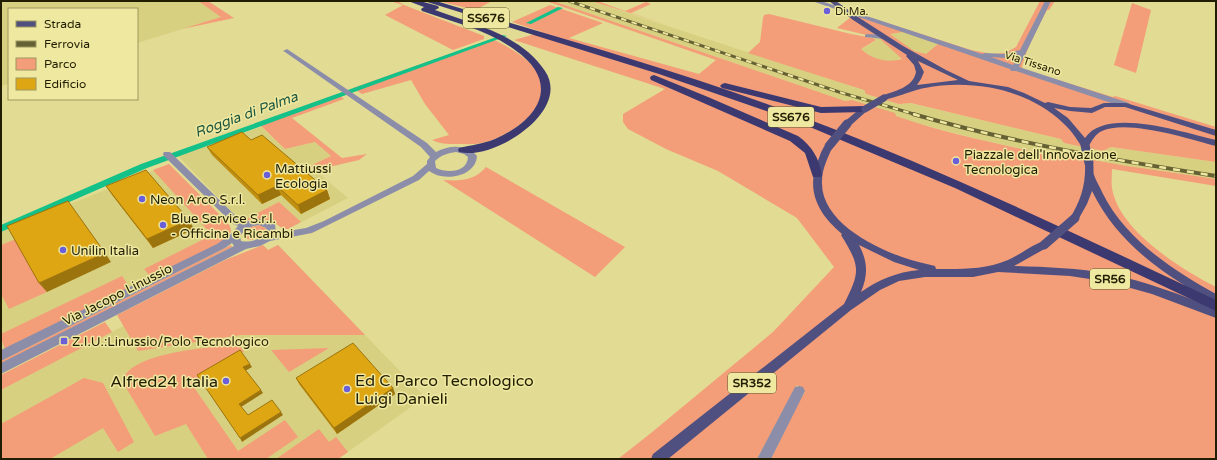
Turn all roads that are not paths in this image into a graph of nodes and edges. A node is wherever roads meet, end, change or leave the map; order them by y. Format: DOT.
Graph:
graph roads {
  1 [pos="404,1"];
  2 [pos="412,1"];
  3 [pos="428,1"];
  4 [pos="815,1"];
  5 [pos="832,1"];
  6 [pos="1048,1"];
  7 [pos="843,10"];
  8 [pos="544,36"];
  9 [pos="867,36"];
  10 [pos="884,37"];
  11 [pos="564,47"];
  12 [pos="903,49"];
  13 [pos="287,51"];
  14 [pos="1022,51"];
  15 [pos="971,54"];
  16 [pos="1004,56"];
  17 [pos="1000,64"];
  18 [pos="1014,69"];
  19 [pos="974,83"];
  20 [pos="908,88"];
  21 [pos="1089,93"];
  22 [pos="1038,102"];
  23 [pos="1126,105"];
  24 [pos="1104,106"];
  25 [pos="865,108"];
  26 [pos="1213,133"];
  27 [pos="1202,140"];
  28 [pos="1216,143"];
  29 [pos="424,145"];
  30 [pos="1085,145"];
  31 [pos="450,150"];
  32 [pos="463,150"];
  33 [pos="169,156"];
  34 [pos="432,161"];
  35 [pos="443,174"];
  36 [pos="817,175"];
  37 [pos="1091,177"];
  38 [pos="416,178"];
  39 [pos="1032,218"];
  40 [pos="236,222"];
  41 [pos="249,224"];
  42 [pos="837,224"];
  43 [pos="271,226"];
  44 [pos="294,233"];
  45 [pos="236,234"];
  46 [pos="267,238"];
  47 [pos="246,245"];
  48 [pos="999,269"];
  49 [pos="952,273"];
  50 [pos="1216,298"];
  51 [pos="1216,306"];
  52 [pos="847,307"];
  53 [pos="1216,314"];
  54 [pos="1,356"];
  55 [pos="1,368"];
  56 [pos="799,391"];
  57 [pos="658,459"];
  58 [pos="764,459"];
  1 -- 32 [label="highway"];
  2 -- 11 [label="highway, SS676"];
  3 -- 8 [label="highway, SS676"];
  4 -- 7 [label="street, Via Tissano"];
  5 -- 7 [label="main road"];
  6 -- 14 [label="street"];
  7 -- 10 [label="main road"];
  7 -- 15 [label="street, Via Tissano"];
  8 -- 25 [label="highway"];
  8 -- 39 [label="highway, SS676"];
  9 -- 10 [label="street"];
  10 -- 12 [label="main road"];
  11 -- 36 [label="highway"];
  11 -- 39 [label="highway, SS676"];
  12 -- 19 [label="main road"];
  12 -- 20 [label="main road"];
  13 -- 29 [label="street, Via Jacopo Linussio"];
  14 -- 16 [label="street"];
  14 -- 18 [label="street"];
  15 -- 16 [label="street"];
  15 -- 17 [label="street, Via Tissano"];
  16 -- 17 [label="street"];
  17 -- 18 [label="street, Via Tissano"];
  18 -- 21 [label="street, Via Tissano"];
  19 -- 20 [label="main road"];
  19 -- 22 [label="main road"];
  20 -- 25 [label="main road, bridge"];
  21 -- 23 [label="street, Via Tissano"];
  21 -- 24 [label="street"];
  22 -- 24 [label="main road"];
  22 -- 30 [label="main road"];
  23 -- 24 [label="main road"];
  23 -- 26 [label="main road, Via Tissano"];
  25 -- 36 [label="main road, bridge"];
  26 -- 27 [label="main road"];
  27 -- 28 [label="main road"];
  27 -- 30 [label="main road"];
  29 -- 31 [label="street, Via Jacopo Linussio"];
  29 -- 34 [label="street, Via Jacopo Linussio"];
  30 -- 37 [label="main road, bridge"];
  31 -- 32 [label="street, Via Jacopo Linussio"];
  31 -- 34 [label="street, Via Jacopo Linussio"];
  32 -- 35 [label="street, Via Jacopo Linussio"];
  33 -- 40 [label="street"];
  34 -- 35 [label="street, Via Jacopo Linussio"];
  34 -- 38 [label="street, Via Jacopo Linussio"];
  35 -- 38 [label="street, Via Jacopo Linussio"];
  36 -- 42 [label="main road"];
  37 -- 48 [label="main road, bridge"];
  37 -- 50 [label="main road"];
  38 -- 44 [label="street, Via Jacopo Linussio"];
  39 -- 51 [label="highway, SS676"];
  40 -- 41 [label="street, Via Jacopo Linussio"];
  40 -- 45 [label="street"];
  41 -- 43 [label="street, Via Jacopo Linussio"];
  41 -- 45 [label="street, Via Jacopo Linussio"];
  42 -- 49 [label="main road"];
  42 -- 52 [label="main road, SR352"];
  43 -- 44 [label="street, Via Jacopo Linussio"];
  43 -- 46 [label="street"];
  44 -- 46 [label="street, Via Jacopo Linussio"];
  45 -- 47 [label="street"];
  45 -- 54 [label="street, Via Jacopo Linussio"];
  46 -- 47 [label="street, Via Jacopo Linussio"];
  47 -- 55 [label="street, Via Jacopo Linussio"];
  48 -- 49 [label="main road"];
  48 -- 53 [label="main road, SR56"];
  49 -- 52 [label="main road, SR352"];
  52 -- 57 [label="main road, SR352"];
  56 -- 58 [label="street"];
}
